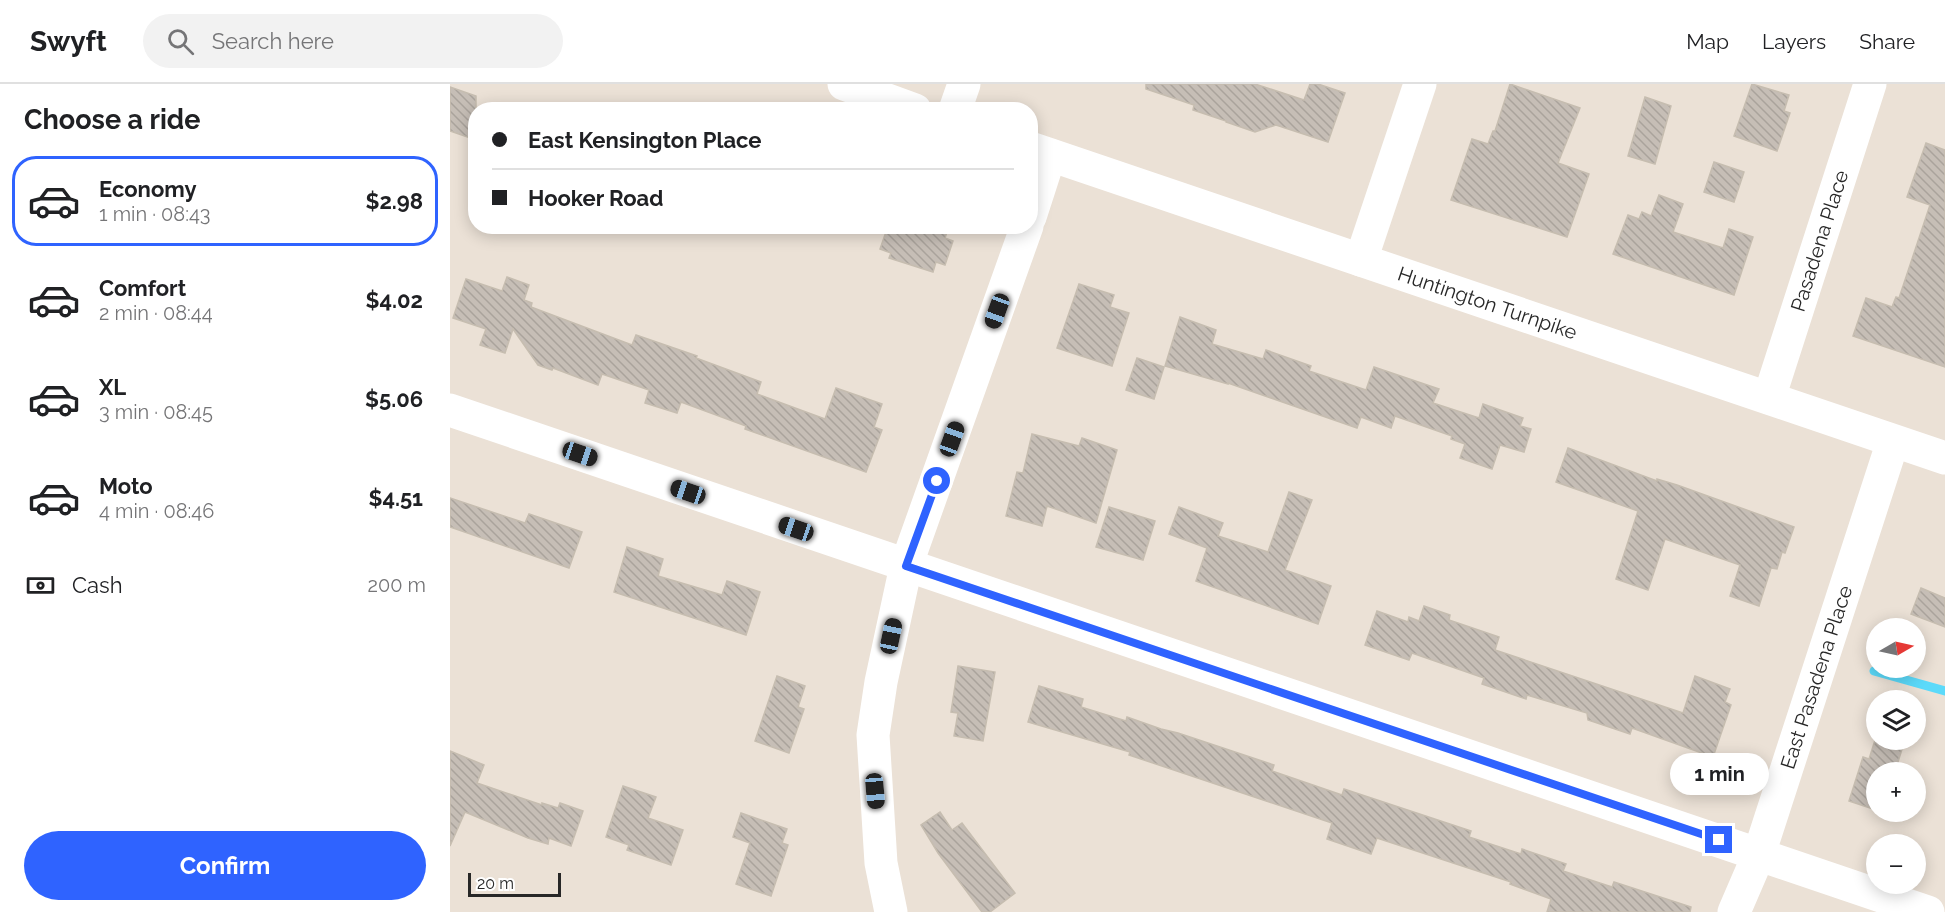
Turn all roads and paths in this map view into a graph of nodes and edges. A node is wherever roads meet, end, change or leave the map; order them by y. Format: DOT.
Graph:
graph roads {
  1 [pos="844,84"];
  2 [pos="964,84"];
  3 [pos="1420,84"];
  4 [pos="1870,84"];
  5 [pos="893,102"];
  6 [pos="958,102"];
  7 [pos="1040,152"];
  8 [pos="1024,234"];
  9 [pos="1361,260"];
  10 [pos="1769,398"];
  11 [pos="450,410"];
  12 [pos="1893,441"];
  13 [pos="1945,458"];
  14 [pos="906,566"];
  15 [pos="1759,854"];
  16 [pos="891,912"];
  17 [pos="1734,912"];
  18 [pos="1928,912"];
  1 -- 5 [label="street"];
  2 -- 6 [label="street"];
  3 -- 9 [label="street"];
  4 -- 10 [label="street, Pasadena Place"];
  7 -- 9 [label="street, Huntington Turnpike"];
  8 -- 14 [label="street"];
  9 -- 10 [label="street, Huntington Turnpike"];
  10 -- 12 [label="street, Huntington Turnpike"];
  11 -- 14 [label="street"];
  12 -- 13 [label="street, Huntington Turnpike"];
  12 -- 15 [label="street, East Pasadena Place"];
  14 -- 15 [label="street"];
  14 -- 16 [label="street"];
  15 -- 17 [label="street, East Pasadena Place"];
  15 -- 18 [label="street"];
}
